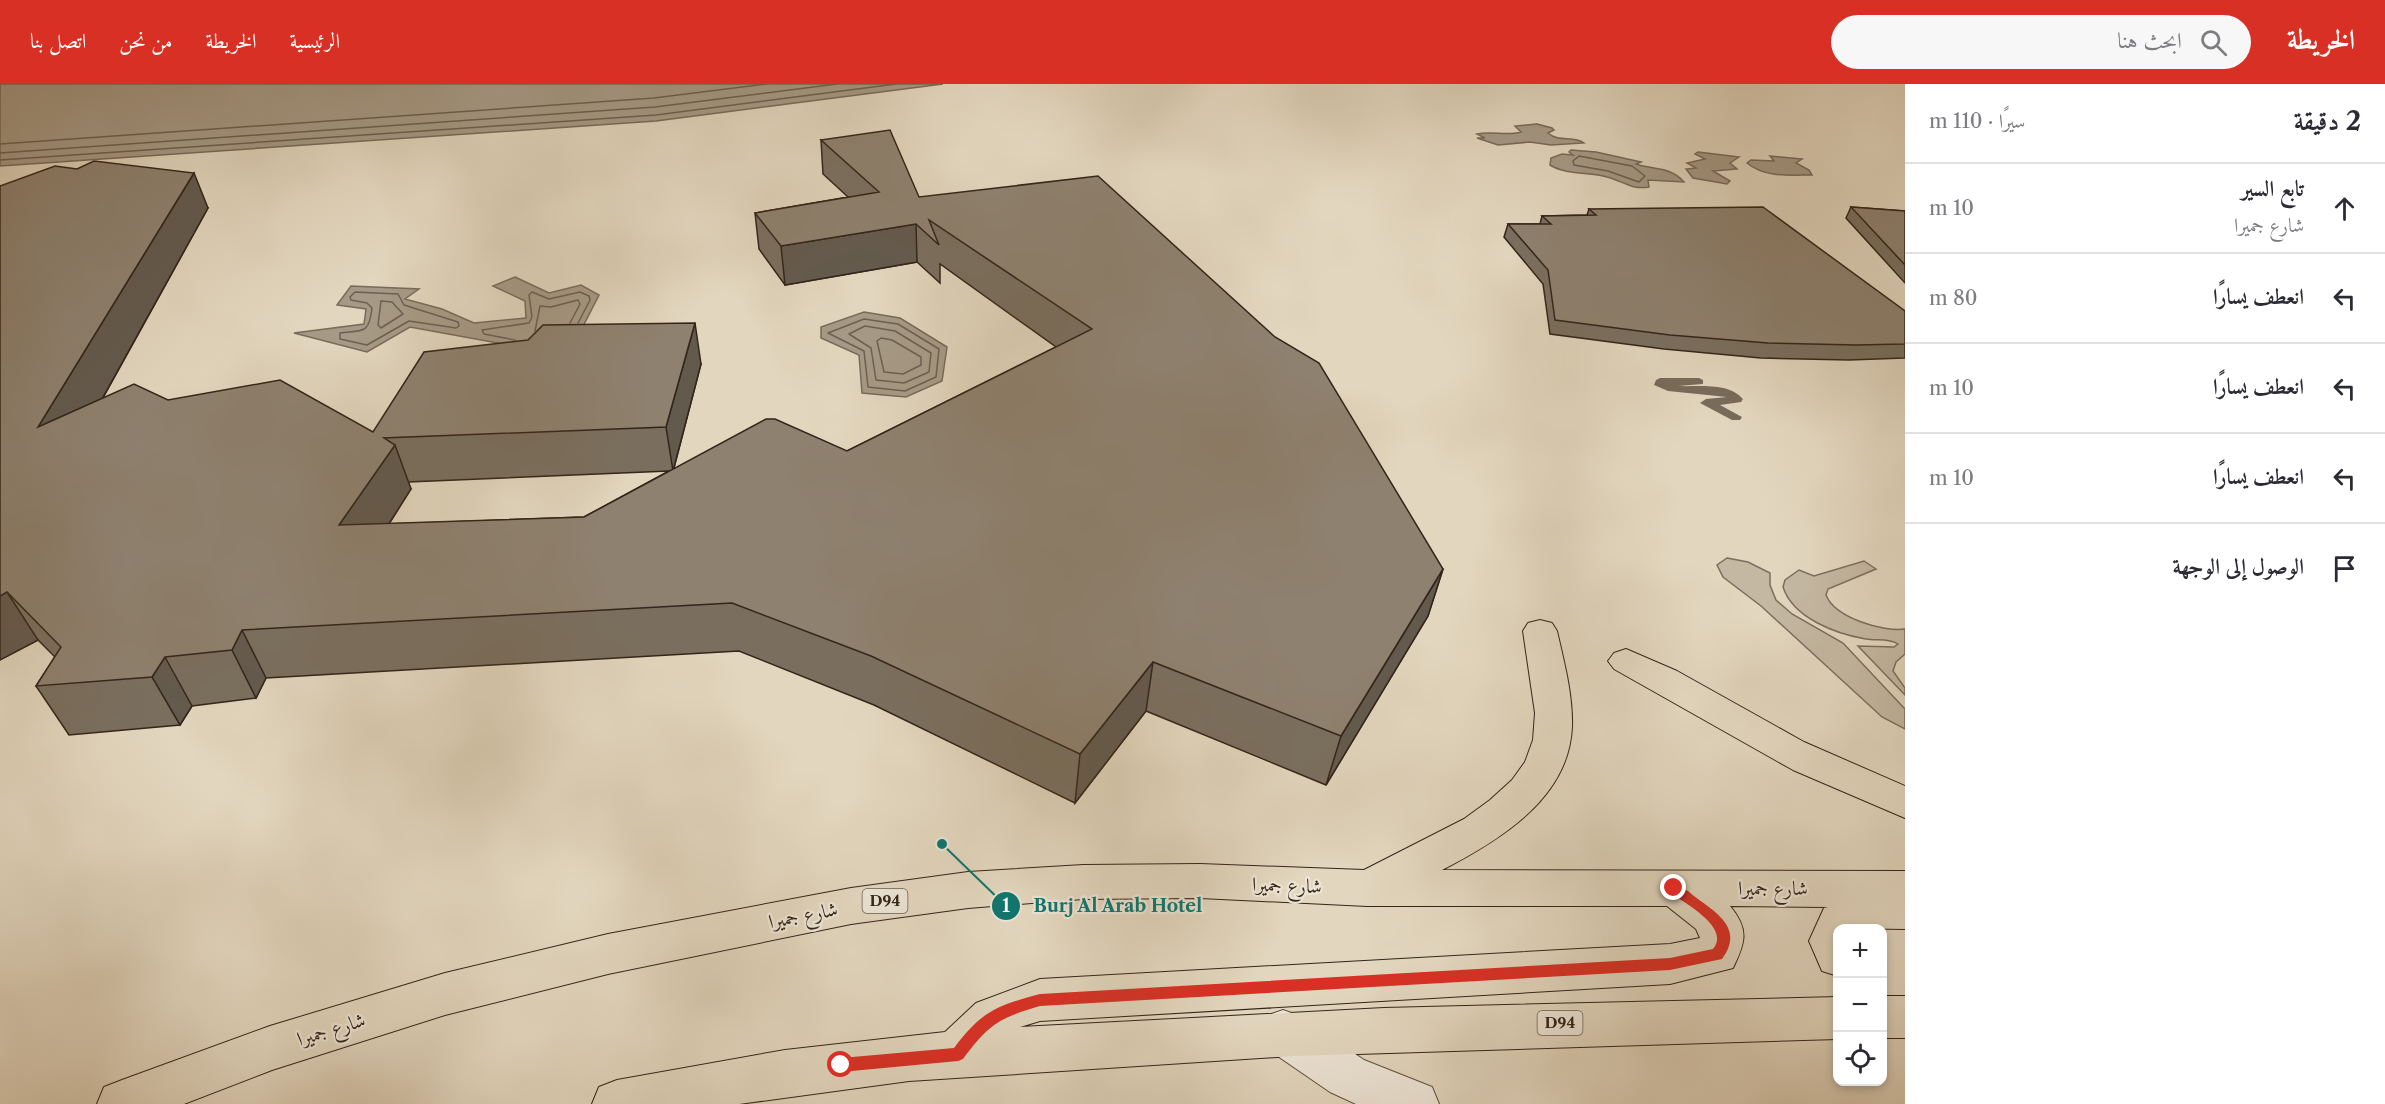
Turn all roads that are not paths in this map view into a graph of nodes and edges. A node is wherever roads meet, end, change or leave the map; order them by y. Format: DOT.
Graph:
graph roads {
  1 [pos="1540,631"];
  2 [pos="1626,662"];
  3 [pos="1905,803"];
  4 [pos="1367,888"];
  5 [pos="1674,888"];
  6 [pos="1905,888"];
  7 [pos="1905,911"];
  8 [pos="1838,924"];
  9 [pos="1833,1018"];
  10 [pos="1283,1032"];
  11 [pos="958,1054"];
  12 [pos="122,1104"];
  13 [pos="617,1104"];
  14 [pos="1414,1104"];
  1 -- 4 [label="main road"];
  2 -- 3 [label="main road"];
  4 -- 5 [label="main road, شارع جميرا / D94"];
  4 -- 12 [label="main road, شارع جميرا / D94"];
  5 -- 6 [label="main road, شارع جميرا / D94"];
  5 -- 11 [label="main road"];
  7 -- 8 [label="main road"];
  9 -- 10 [label="main road, D94"];
  10 -- 11 [label="main road, D94"];
  10 -- 14 [label="street"];
  11 -- 13 [label="main road, D94"];
}
